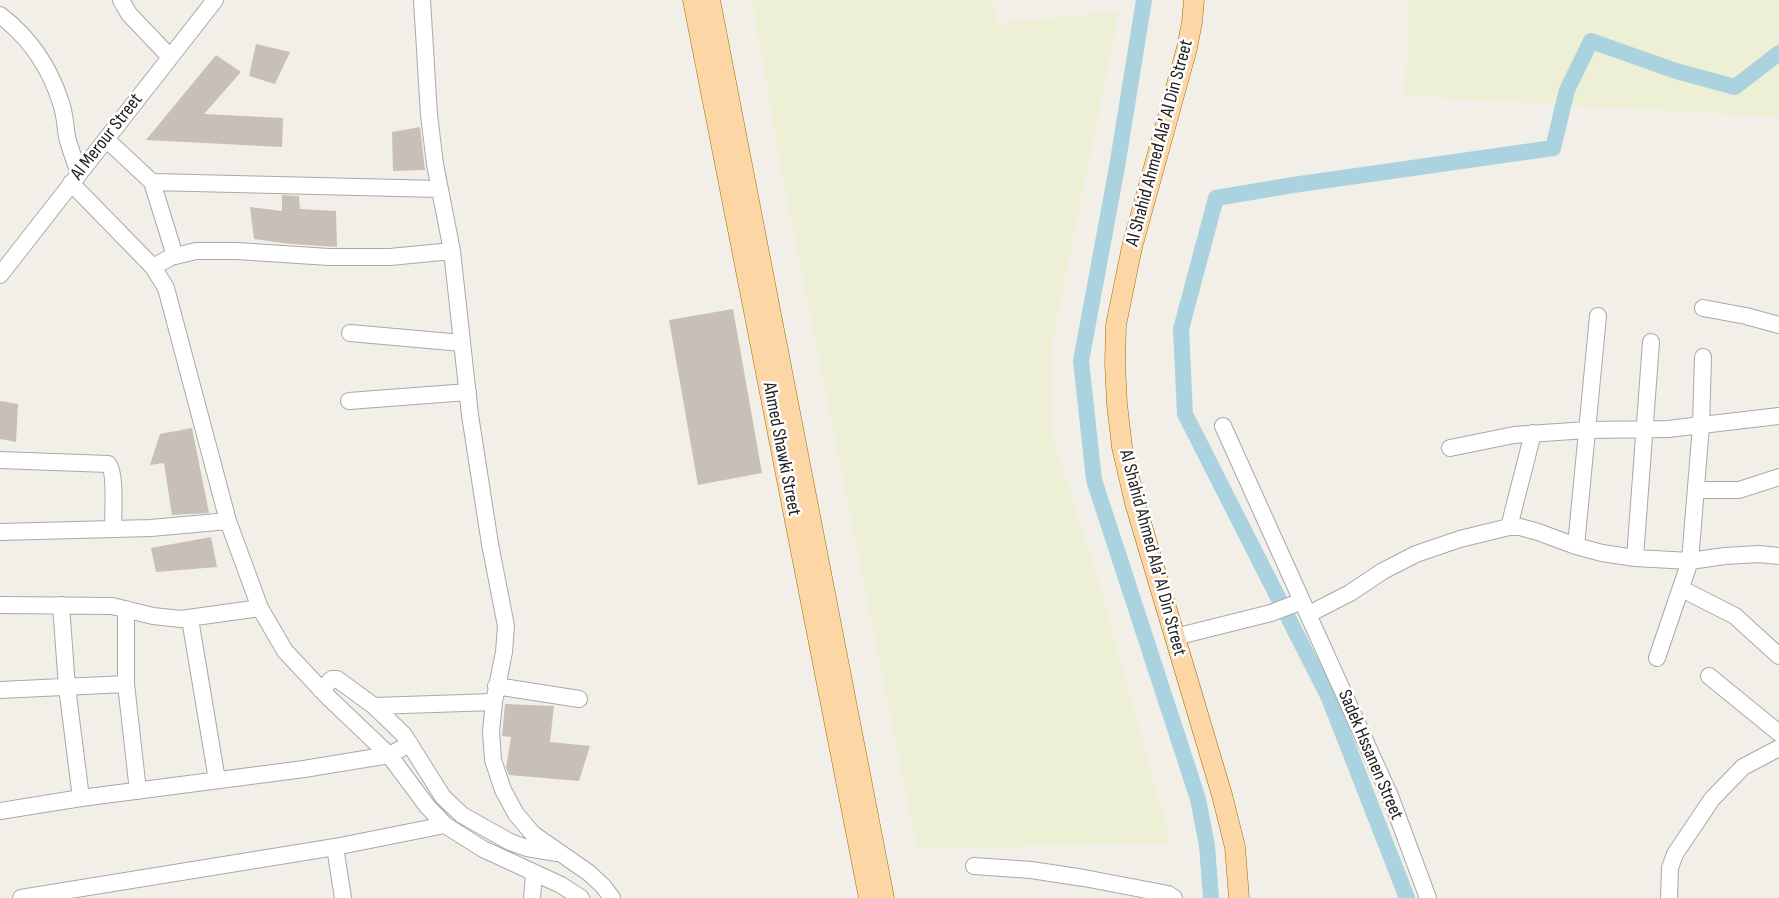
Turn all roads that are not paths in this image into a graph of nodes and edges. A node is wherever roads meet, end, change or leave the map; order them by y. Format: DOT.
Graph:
graph roads {
  1 [pos="121,0"];
  2 [pos="215,0"];
  3 [pos="422,0"];
  4 [pos="693,0"];
  5 [pos="710,0"];
  6 [pos="1194,0"];
  7 [pos="0,15"];
  8 [pos="170,58"];
  9 [pos="105,142"];
  10 [pos="77,175"];
  11 [pos="152,182"];
  12 [pos="440,189"];
  13 [pos="452,251"];
  14 [pos="165,261"];
  15 [pos="0,275"];
  16 [pos="1703,308"];
  17 [pos="1598,316"];
  18 [pos="1779,325"];
  19 [pos="350,333"];
  20 [pos="1652,342"];
  21 [pos="462,343"];
  22 [pos="1703,357"];
  23 [pos="468,392"];
  24 [pos="349,401"];
  25 [pos="1779,416"];
  26 [pos="1223,426"];
  27 [pos="1701,426"];
  28 [pos="1645,429"];
  29 [pos="1587,430"];
  30 [pos="1533,433"];
  31 [pos="1450,448"];
  32 [pos="0,460"];
  33 [pos="1779,477"];
  34 [pos="1696,490"];
  35 [pos="228,521"];
  36 [pos="1509,527"];
  37 [pos="113,529"];
  38 [pos="0,532"];
  39 [pos="1576,546"];
  40 [pos="1779,556"];
  41 [pos="1635,558"];
  42 [pos="1690,561"];
  43 [pos="1682,589"];
  44 [pos="0,605"];
  45 [pos="61,605"];
  46 [pos="1301,607"];
  47 [pos="260,608"];
  48 [pos="126,609"];
  49 [pos="190,619"];
  50 [pos="1175,637"];
  51 [pos="1779,656"];
  52 [pos="1657,658"];
  53 [pos="1710,676"];
  54 [pos="126,684"];
  55 [pos="67,687"];
  56 [pos="0,690"];
  57 [pos="321,690"];
  58 [pos="495,694"];
  59 [pos="579,699"];
  60 [pos="374,706"];
  61 [pos="1779,733"];
  62 [pos="410,744"];
  63 [pos="1779,748"];
  64 [pos="389,755"];
  65 [pos="217,780"];
  66 [pos="138,791"];
  67 [pos="81,798"];
  68 [pos="0,810"];
  69 [pos="445,825"];
  70 [pos="334,847"];
  71 [pos="562,854"];
  72 [pos="974,866"];
  73 [pos="534,873"];
  74 [pos="21,898"];
  75 [pos="343,898"];
  76 [pos="532,898"];
  77 [pos="581,898"];
  78 [pos="612,898"];
  79 [pos="870,898"];
  80 [pos="884,898"];
  81 [pos="1174,898"];
  82 [pos="1240,898"];
  83 [pos="1428,898"];
  84 [pos="1668,898"];
  1 -- 8 [label="street"];
  2 -- 8 [label="street, Al Merour Street"];
  3 -- 12 [label="street"];
  4 -- 79 [label="main road, Ahmed Shawki Street"];
  5 -- 80 [label="main road, Ahmed Shawki Street"];
  6 -- 50 [label="main road, Al Shahid Ahmed Ala' Al Din Street"];
  7 -- 10 [label="street"];
  8 -- 9 [label="street, Al Merour Street"];
  9 -- 10 [label="street, Al Merour Street"];
  9 -- 11 [label="street"];
  10 -- 14 [label="street"];
  10 -- 15 [label="street, Al Merour Street"];
  11 -- 12 [label="street"];
  11 -- 14 [label="street"];
  12 -- 13 [label="street"];
  13 -- 14 [label="street"];
  13 -- 21 [label="street"];
  14 -- 35 [label="street"];
  16 -- 18 [label="street"];
  17 -- 29 [label="street"];
  19 -- 21 [label="street"];
  20 -- 28 [label="street"];
  21 -- 23 [label="street"];
  22 -- 27 [label="street"];
  23 -- 24 [label="street"];
  23 -- 58 [label="street"];
  25 -- 27 [label="street"];
  26 -- 46 [label="street, Sadek Hssanen Street"];
  27 -- 28 [label="street"];
  27 -- 34 [label="street"];
  28 -- 29 [label="street"];
  28 -- 41 [label="street"];
  29 -- 30 [label="street"];
  29 -- 39 [label="street"];
  30 -- 31 [label="street"];
  30 -- 36 [label="street"];
  32 -- 37 [label="street"];
  33 -- 34 [label="street"];
  34 -- 42 [label="street"];
  35 -- 37 [label="street"];
  35 -- 47 [label="street"];
  36 -- 39 [label="street"];
  36 -- 46 [label="street"];
  37 -- 38 [label="street"];
  39 -- 41 [label="street"];
  40 -- 42 [label="street"];
  41 -- 42 [label="street"];
  42 -- 43 [label="street"];
  43 -- 51 [label="street"];
  43 -- 52 [label="street"];
  44 -- 45 [label="street"];
  45 -- 48 [label="street"];
  45 -- 55 [label="street"];
  46 -- 50 [label="street"];
  46 -- 83 [label="street, Sadek Hssanen Street"];
  47 -- 49 [label="street"];
  47 -- 57 [label="street"];
  48 -- 49 [label="street"];
  48 -- 54 [label="street"];
  49 -- 65 [label="street"];
  50 -- 82 [label="main road, Al Shahid Ahmed Ala' Al Din Street"];
  53 -- 61 [label="street"];
  54 -- 55 [label="street"];
  54 -- 66 [label="street"];
  55 -- 56 [label="street"];
  55 -- 67 [label="street"];
  57 -- 60 [label="street"];
  57 -- 64 [label="street"];
  58 -- 59 [label="street"];
  58 -- 60 [label="street"];
  58 -- 71 [label="street"];
  60 -- 62 [label="street"];
  62 -- 64 [label="street"];
  62 -- 71 [label="street"];
  63 -- 84 [label="street"];
  64 -- 65 [label="street"];
  64 -- 69 [label="street"];
  65 -- 66 [label="street"];
  66 -- 67 [label="street"];
  67 -- 68 [label="street"];
  69 -- 70 [label="street"];
  69 -- 73 [label="street"];
  70 -- 74 [label="street"];
  70 -- 75 [label="street"];
  71 -- 78 [label="street"];
  72 -- 81 [label="street"];
  73 -- 76 [label="street"];
  73 -- 77 [label="street"];
}
